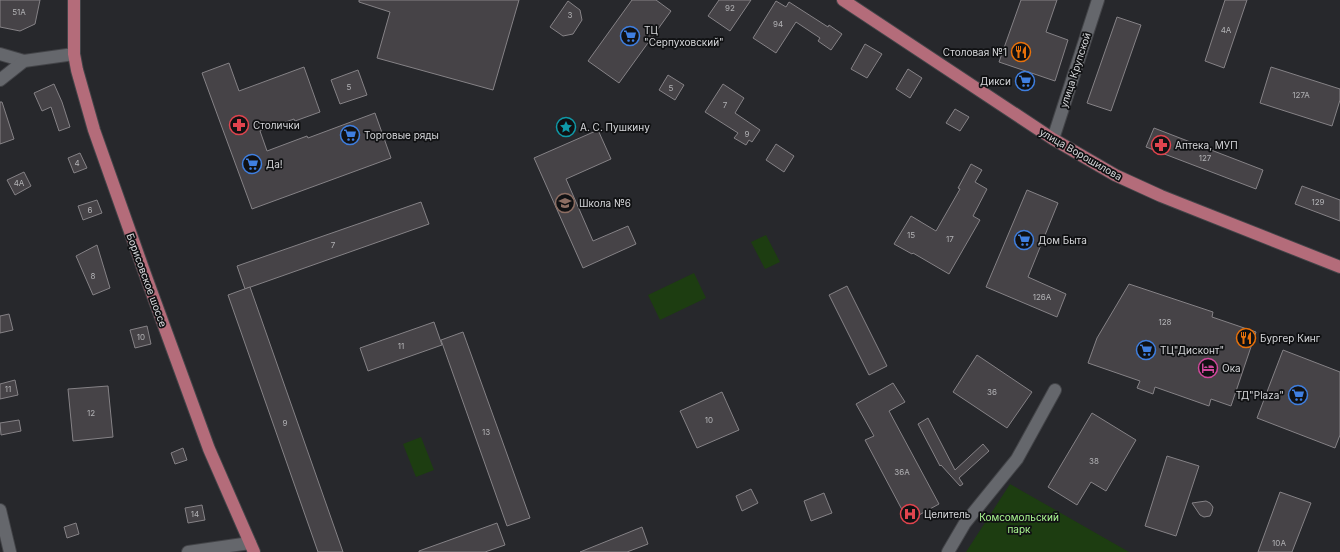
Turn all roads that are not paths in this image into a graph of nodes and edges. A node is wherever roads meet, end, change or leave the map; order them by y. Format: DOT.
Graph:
graph roads {
  1 [pos="74,0"];
  2 [pos="843,0"];
  3 [pos="1098,0"];
  4 [pos="0,54"];
  5 [pos="74,54"];
  6 [pos="24,61"];
  7 [pos="0,80"];
  8 [pos="1053,139"];
  9 [pos="1340,267"];
  10 [pos="1055,390"];
  11 [pos="0,510"];
  12 [pos="252,548"];
  13 [pos="10,552"];
  14 [pos="188,552"];
  15 [pos="948,552"];
  1 -- 5 [label="main road, Борисовское шоссе"];
  2 -- 8 [label="main road, улица Ворошилова"];
  3 -- 8 [label="street, улица Крупской"];
  4 -- 6 [label="street"];
  5 -- 6 [label="street"];
  5 -- 12 [label="main road, Борисовское шоссе"];
  6 -- 7 [label="street"];
  8 -- 9 [label="main road, улица Ворошилова"];
  10 -- 15 [label="street"];
  11 -- 13 [label="street"];
  12 -- 14 [label="street"];
}
